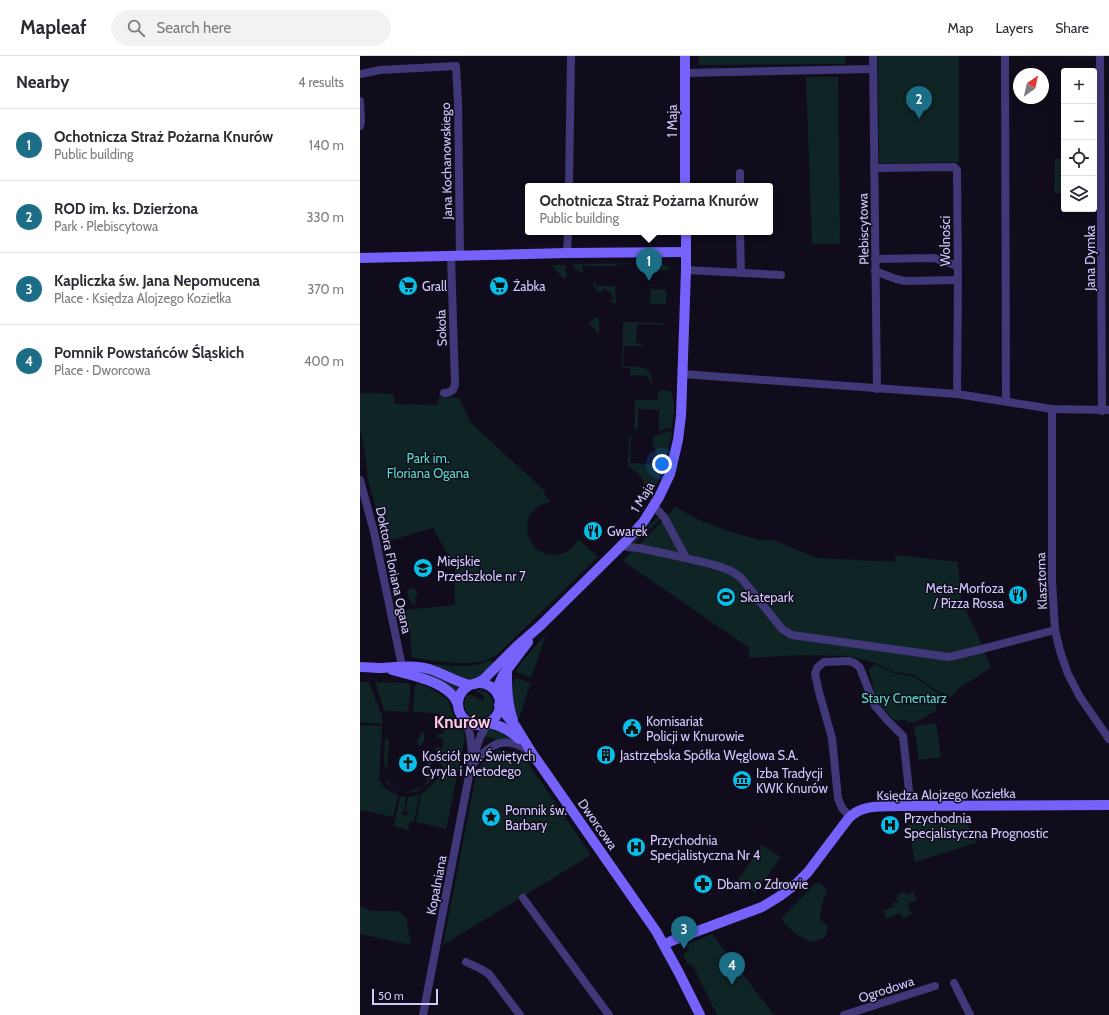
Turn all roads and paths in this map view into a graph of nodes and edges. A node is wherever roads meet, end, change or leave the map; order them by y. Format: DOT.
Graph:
graph roads {
  1 [pos="571,56"];
  2 [pos="685,56"];
  3 [pos="872,56"];
  4 [pos="1004,56"];
  5 [pos="1100,56"];
  6 [pos="873,69"];
  7 [pos="685,73"];
  8 [pos="360,74"];
  9 [pos="360,100"];
  10 [pos="360,126"];
  11 [pos="874,168"];
  12 [pos="740,173"];
  13 [pos="568,183"];
  14 [pos="685,183"];
  15 [pos="740,183"];
  16 [pos="568,235"];
  17 [pos="686,235"];
  18 [pos="740,235"];
  19 [pos="686,252"];
  20 [pos="567,253"];
  21 [pos="455,256"];
  22 [pos="360,258"];
  23 [pos="875,259"];
  24 [pos="957,266"];
  25 [pos="686,270"];
  26 [pos="876,272"];
  27 [pos="741,273"];
  28 [pos="781,275"];
  29 [pos="958,280"];
  30 [pos="682,374"];
  31 [pos="877,389"];
  32 [pos="444,393"];
  33 [pos="957,394"];
  34 [pos="1006,401"];
  35 [pos="1052,409"];
  36 [pos="1106,411"];
  37 [pos="360,480"];
  38 [pos="654,506"];
  39 [pos="623,544"];
  40 [pos="686,558"];
  41 [pos="540,626"];
  42 [pos="1055,630"];
  43 [pos="402,666"];
  44 [pos="360,667"];
  45 [pos="382,668"];
  46 [pos="507,669"];
  47 [pos="472,685"];
  48 [pos="498,700"];
  49 [pos="458,705"];
  50 [pos="465,720"];
  51 [pos="488,723"];
  52 [pos="516,727"];
  53 [pos="1109,739"];
  54 [pos="532,753"];
  55 [pos="472,763"];
  56 [pos="1109,805"];
  57 [pos="910,806"];
  58 [pos="850,817"];
  59 [pos="523,898"];
  60 [pos="664,945"];
  61 [pos="466,962"];
  62 [pos="954,983"];
  63 [pos="934,986"];
  64 [pos="423,1015"];
  65 [pos="520,1015"];
  66 [pos="609,1015"];
  67 [pos="700,1015"];
  68 [pos="844,1015"];
  69 [pos="970,1015"];
  1 -- 13 [label="street"];
  2 -- 7 [label="street, 1 Maja"];
  3 -- 6 [label="street, Plebiscytowa"];
  4 -- 34 [label="street"];
  5 -- 36 [label="street, Jana Dymka"];
  6 -- 7 [label="street"];
  6 -- 11 [label="street, Plebiscytowa"];
  7 -- 14 [label="street, 1 Maja"];
  8 -- 21 [label="street, Jana Kochanowskiego"];
  9 -- 10 [label="street"];
  11 -- 23 [label="street, Plebiscytowa"];
  11 -- 24 [label="street, Wolności"];
  12 -- 15 [label="street"];
  16 -- 20 [label="street"];
  17 -- 19 [label="street, 1 Maja"];
  18 -- 27 [label="street"];
  19 -- 20 [label="street"];
  19 -- 25 [label="street, 1 Maja"];
  20 -- 21 [label="street"];
  21 -- 22 [label="street"];
  21 -- 32 [label="street, Sokoła"];
  23 -- 24 [label="street"];
  23 -- 26 [label="street, Plebiscytowa"];
  24 -- 29 [label="street, Wolności"];
  25 -- 27 [label="street"];
  25 -- 30 [label="street, 1 Maja"];
  26 -- 29 [label="street"];
  26 -- 31 [label="street, Plebiscytowa"];
  27 -- 28 [label="street"];
  29 -- 33 [label="street, Wolności"];
  30 -- 31 [label="street"];
  30 -- 38 [label="street, 1 Maja"];
  31 -- 33 [label="street"];
  33 -- 34 [label="street"];
  34 -- 35 [label="street"];
  35 -- 36 [label="street"];
  35 -- 42 [label="street, Klasztorna"];
  37 -- 43 [label="street, Doktora Floriana Ogana"];
  38 -- 39 [label="street, 1 Maja"];
  38 -- 40 [label="street"];
  39 -- 40 [label="street"];
  39 -- 41 [label="street, 1 Maja"];
  40 -- 42 [label="street"];
  41 -- 46 [label="street, 1 Maja"];
  41 -- 47 [label="street, 1 Maja"];
  42 -- 53 [label="street, Klasztorna"];
  43 -- 45 [label="street"];
  43 -- 47 [label="street"];
  44 -- 45 [label="street"];
  45 -- 49 [label="street"];
  46 -- 48 [label="street, 1 Maja"];
  46 -- 52 [label="street"];
  47 -- 48 [label="street"];
  47 -- 49 [label="street"];
  48 -- 51 [label="street"];
  48 -- 52 [label="street, Dworcowa"];
  49 -- 50 [label="street"];
  50 -- 51 [label="street"];
  50 -- 55 [label="street, Kopalniana"];
  51 -- 54 [label="street, Dworcowa"];
  51 -- 55 [label="street, Kopalniana"];
  52 -- 54 [label="street, Dworcowa"];
  54 -- 55 [label="street"];
  54 -- 60 [label="street, Dworcowa"];
  55 -- 64 [label="street, Kopalniana"];
  56 -- 57 [label="street, Księdza Alojzego Koziełka"];
  57 -- 58 [label="street, Księdza Alojzego Koziełka"];
  57 -- 58 [label="street"];
  58 -- 60 [label="street, Księdza Alojzego Koziełka"];
  59 -- 66 [label="street"];
  60 -- 67 [label="street, Dworcowa"];
  61 -- 65 [label="street"];
  62 -- 69 [label="street"];
  63 -- 68 [label="street, Ogrodowa"];
}
